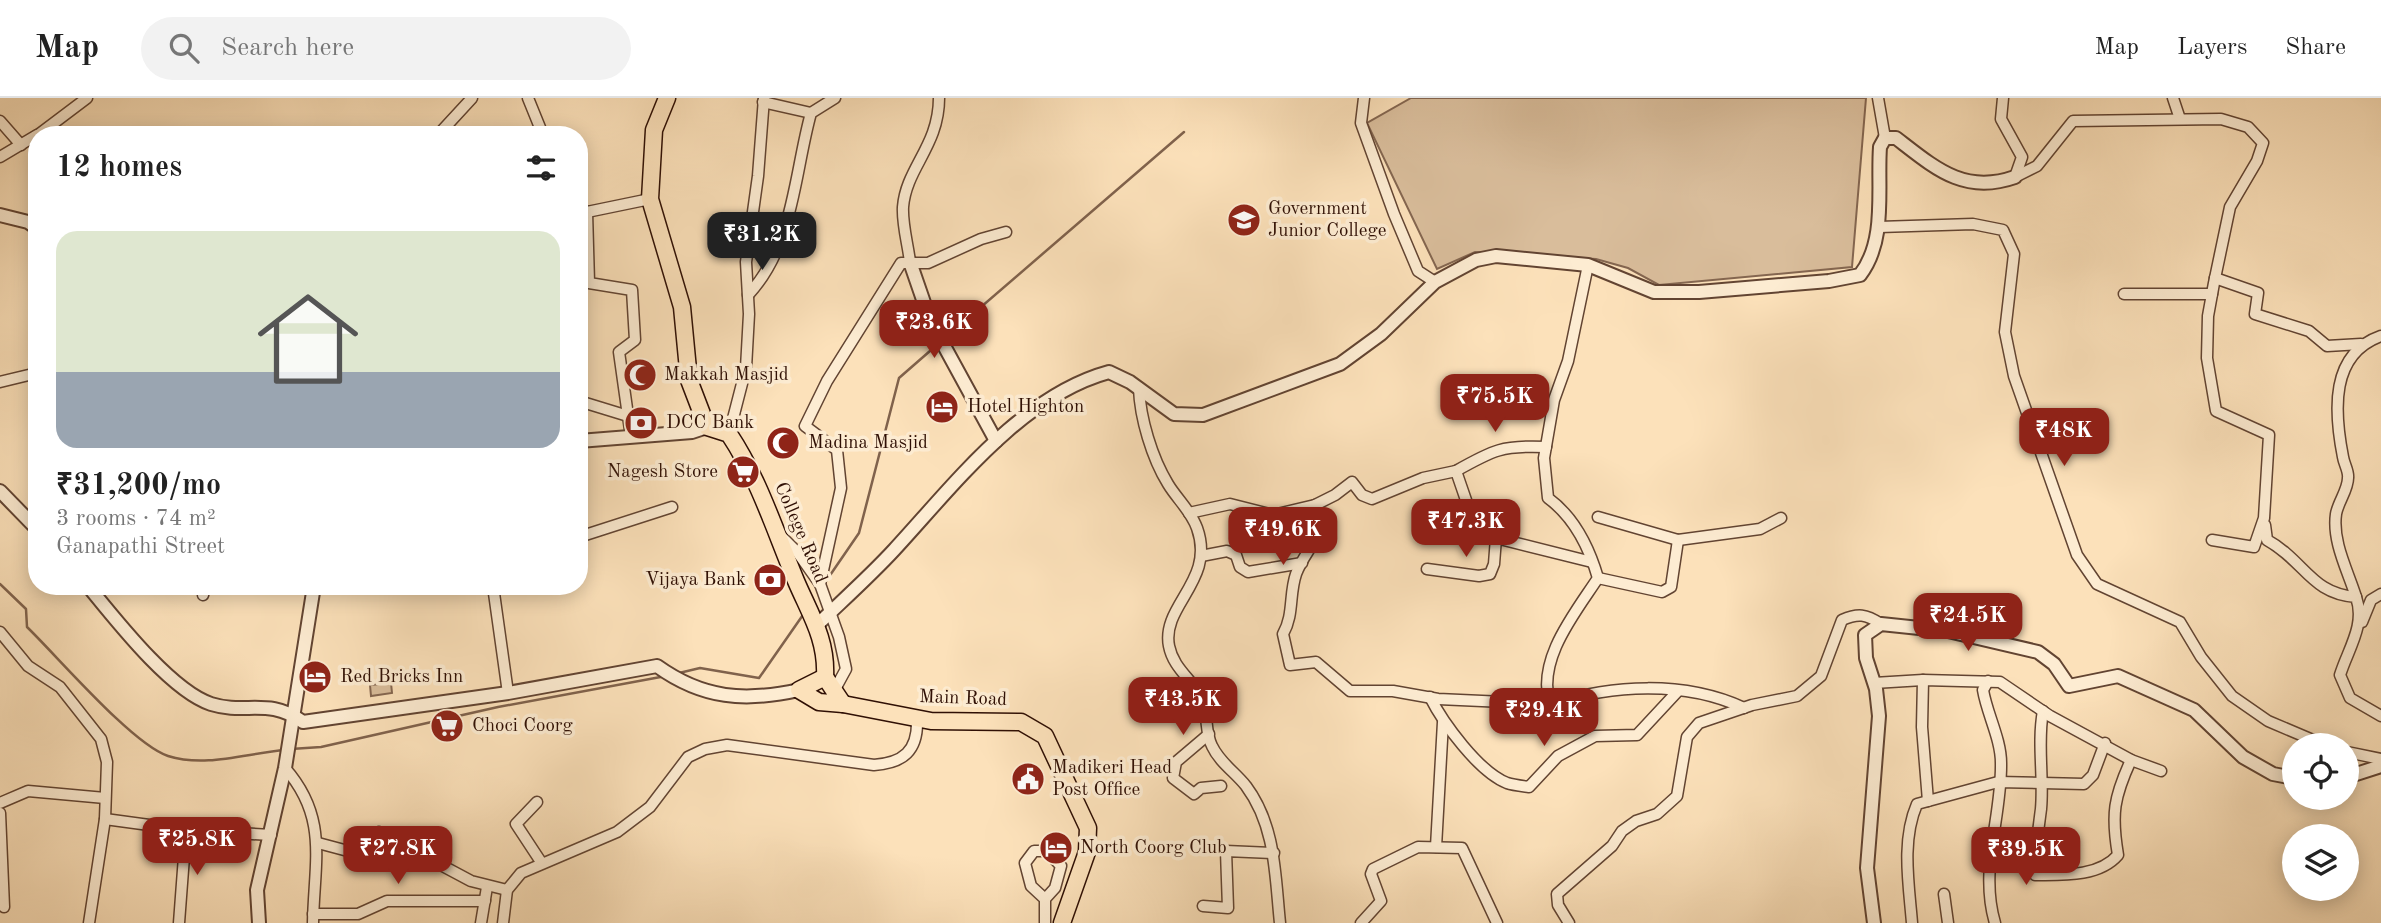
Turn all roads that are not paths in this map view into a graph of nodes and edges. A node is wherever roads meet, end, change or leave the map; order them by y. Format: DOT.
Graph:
graph roads {
  1 [pos="87,98"];
  2 [pos="472,98"];
  3 [pos="528,98"];
  4 [pos="667,98"];
  5 [pos="835,98"];
  6 [pos="939,98"];
  7 [pos="1364,98"];
  8 [pos="1878,98"];
  9 [pos="2003,98"];
  10 [pos="2173,98"];
  11 [pos="763,100"];
  12 [pos="811,113"];
  13 [pos="2180,119"];
  14 [pos="0,121"];
  15 [pos="49,126"];
  16 [pos="446,126"];
  17 [pos="539,126"];
  18 [pos="1885,138"];
  19 [pos="28,141"];
  20 [pos="21,145"];
  21 [pos="0,158"];
  22 [pos="2015,177"];
  23 [pos="650,199"];
  24 [pos="588,209"];
  25 [pos="0,215"];
  26 [pos="28,222"];
  27 [pos="1879,227"];
  28 [pos="1006,232"];
  29 [pos="911,262"];
  30 [pos="1588,265"];
  31 [pos="588,271"];
  32 [pos="2215,278"];
  33 [pos="1435,282"];
  34 [pos="2124,294"];
  35 [pos="2212,294"];
  36 [pos="748,295"];
  37 [pos="2381,336"];
  38 [pos="2361,344"];
  39 [pos="28,375"];
  40 [pos="0,382"];
  41 [pos="1139,388"];
  42 [pos="588,404"];
  43 [pos="628,416"];
  44 [pos="707,426"];
  45 [pos="729,434"];
  46 [pos="631,437"];
  47 [pos="588,441"];
  48 [pos="996,441"];
  49 [pos="1546,447"];
  50 [pos="1456,471"];
  51 [pos="0,491"];
  52 [pos="1315,505"];
  53 [pos="672,507"];
  54 [pos="1189,513"];
  55 [pos="1598,517"];
  56 [pos="1781,518"];
  57 [pos="2264,518"];
  58 [pos="28,520"];
  59 [pos="1435,529"];
  60 [pos="777,531"];
  61 [pos="588,534"];
  62 [pos="1478,535"];
  63 [pos="1496,538"];
  64 [pos="1678,540"];
  65 [pos="2212,540"];
  66 [pos="1202,556"];
  67 [pos="1592,562"];
  68 [pos="1302,563"];
  69 [pos="1427,569"];
  70 [pos="1598,578"];
  71 [pos="820,584"];
  72 [pos="2381,594"];
  73 [pos="96,595"];
  74 [pos="313,595"];
  75 [pos="495,595"];
  76 [pos="2356,597"];
  77 [pos="830,612"];
  78 [pos="818,624"];
  79 [pos="1881,624"];
  80 [pos="2359,629"];
  81 [pos="0,632"];
  82 [pos="1923,680"];
  83 [pos="1988,681"];
  84 [pos="1874,683"];
  85 [pos="799,690"];
  86 [pos="834,691"];
  87 [pos="1677,692"];
  88 [pos="508,693"];
  89 [pos="1430,697"];
  90 [pos="1550,704"];
  91 [pos="1744,708"];
  92 [pos="2043,711"];
  93 [pos="293,715"];
  94 [pos="2381,716"];
  95 [pos="917,720"];
  96 [pos="1443,722"];
  97 [pos="2296,733"];
  98 [pos="1209,734"];
  99 [pos="2105,743"];
  100 [pos="2359,754"];
  101 [pos="2381,759"];
  102 [pos="2131,760"];
  103 [pos="2381,766"];
  104 [pos="285,768"];
  105 [pos="2161,771"];
  106 [pos="2359,773"];
  107 [pos="2282,776"];
  108 [pos="1998,782"];
  109 [pos="2040,784"];
  110 [pos="1221,786"];
  111 [pos="105,798"];
  112 [pos="1928,801"];
  113 [pos="537,802"];
  114 [pos="0,803"];
  115 [pos="0,813"];
  116 [pos="105,819"];
  117 [pos="186,830"];
  118 [pos="271,835"];
  119 [pos="318,843"];
  120 [pos="1436,847"];
  121 [pos="1273,853"];
  122 [pos="541,862"];
  123 [pos="487,887"];
  124 [pos="507,890"];
  125 [pos="1944,894"];
  126 [pos="1045,899"];
  127 [pos="485,901"];
  128 [pos="1203,906"];
  129 [pos="4,908"];
  130 [pos="313,918"];
  131 [pos="89,923"];
  132 [pos="178,923"];
  133 [pos="259,923"];
  134 [pos="481,923"];
  135 [pos="503,923"];
  136 [pos="1045,923"];
  137 [pos="1062,923"];
  138 [pos="1280,923"];
  139 [pos="1362,923"];
  140 [pos="1497,923"];
  141 [pos="1569,923"];
  142 [pos="1874,923"];
  143 [pos="1912,923"];
  144 [pos="1948,923"];
  145 [pos="1995,923"];
  1 -- 15 [label="street"];
  2 -- 16 [label="street"];
  3 -- 17 [label="street"];
  4 -- 23 [label="main road"];
  5 -- 12 [label="street"];
  6 -- 29 [label="street"];
  7 -- 33 [label="street"];
  8 -- 18 [label="street"];
  9 -- 22 [label="street"];
  10 -- 13 [label="street"];
  11 -- 12 [label="street"];
  11 -- 36 [label="street"];
  12 -- 36 [label="street"];
  13 -- 22 [label="street"];
  13 -- 32 [label="street"];
  14 -- 20 [label="street"];
  18 -- 22 [label="street"];
  18 -- 27 [label="street"];
  19 -- 20 [label="street"];
  20 -- 21 [label="street"];
  23 -- 24 [label="street"];
  23 -- 44 [label="main road"];
  25 -- 26 [label="street"];
  27 -- 30 [label="street"];
  27 -- 97 [label="street"];
  28 -- 29 [label="street"];
  29 -- 48 [label="street"];
  29 -- 71 [label="street"];
  30 -- 33 [label="street"];
  30 -- 49 [label="street"];
  31 -- 43 [label="street"];
  32 -- 35 [label="street"];
  32 -- 38 [label="street"];
  33 -- 41 [label="street"];
  34 -- 35 [label="street"];
  35 -- 57 [label="street"];
  36 -- 45 [label="street"];
  37 -- 38 [label="street"];
  38 -- 76 [label="street"];
  39 -- 40 [label="street"];
  41 -- 48 [label="street"];
  41 -- 54 [label="street"];
  42 -- 43 [label="street"];
  43 -- 46 [label="street"];
  44 -- 45 [label="main road"];
  44 -- 46 [label="street"];
  45 -- 60 [label="main road, College Road"];
  46 -- 47 [label="street"];
  48 -- 77 [label="street"];
  49 -- 50 [label="street"];
  49 -- 67 [label="street"];
  50 -- 52 [label="street"];
  50 -- 62 [label="street"];
  51 -- 58 [label="street"];
  52 -- 54 [label="street"];
  52 -- 68 [label="street"];
  53 -- 61 [label="street"];
  54 -- 66 [label="street"];
  55 -- 64 [label="street"];
  56 -- 64 [label="street"];
  57 -- 65 [label="street"];
  57 -- 76 [label="street"];
  59 -- 62 [label="street"];
  60 -- 71 [label="street"];
  60 -- 78 [label="main road, College Road"];
  62 -- 63 [label="street"];
  63 -- 67 [label="street"];
  63 -- 69 [label="street"];
  64 -- 70 [label="street"];
  66 -- 68 [label="street"];
  66 -- 98 [label="street"];
  67 -- 70 [label="street"];
  68 -- 89 [label="street"];
  70 -- 90 [label="street"];
  71 -- 77 [label="street"];
  72 -- 80 [label="street"];
  73 -- 93 [label="street"];
  74 -- 93 [label="street"];
  75 -- 88 [label="street"];
  76 -- 80 [label="street"];
  77 -- 78 [label="street"];
  77 -- 86 [label="street"];
  78 -- 86 [label="main road, College Road"];
  79 -- 84 [label="street"];
  79 -- 91 [label="street"];
  79 -- 107 [label="street"];
  80 -- 94 [label="street"];
  81 -- 111 [label="street"];
  82 -- 83 [label="street"];
  82 -- 84 [label="street"];
  82 -- 112 [label="street"];
  83 -- 92 [label="street"];
  83 -- 108 [label="street"];
  84 -- 142 [label="street"];
  85 -- 86 [label="main road"];
  85 -- 86 [label="main road, Main Road"];
  85 -- 88 [label="street"];
  86 -- 95 [label="main road, Main Road"];
  87 -- 90 [label="street"];
  87 -- 91 [label="street"];
  87 -- 96 [label="street"];
  88 -- 93 [label="street"];
  89 -- 90 [label="street"];
  89 -- 96 [label="street"];
  91 -- 141 [label="street"];
  92 -- 99 [label="street"];
  92 -- 109 [label="street"];
  93 -- 104 [label="street"];
  95 -- 122 [label="street"];
  95 -- 137 [label="main road, Main Road"];
  96 -- 120 [label="street"];
  98 -- 110 [label="street"];
  98 -- 121 [label="street"];
  99 -- 102 [label="street"];
  99 -- 109 [label="street"];
  100 -- 101 [label="street"];
  102 -- 105 [label="street"];
  102 -- 109 [label="street"];
  103 -- 106 [label="street"];
  104 -- 118 [label="street"];
  104 -- 119 [label="street"];
  108 -- 109 [label="street"];
  108 -- 112 [label="street"];
  108 -- 145 [label="street"];
  111 -- 114 [label="street"];
  111 -- 116 [label="street"];
  112 -- 143 [label="street"];
  113 -- 122 [label="street"];
  115 -- 129 [label="street"];
  116 -- 117 [label="street"];
  116 -- 131 [label="street"];
  117 -- 118 [label="street"];
  117 -- 132 [label="street"];
  118 -- 133 [label="street"];
  119 -- 123 [label="street"];
  119 -- 130 [label="street"];
  120 -- 139 [label="street"];
  120 -- 140 [label="street"];
  121 -- 128 [label="street"];
  121 -- 138 [label="street"];
  122 -- 124 [label="street"];
  123 -- 124 [label="street"];
  123 -- 127 [label="street"];
  124 -- 135 [label="street"];
  125 -- 144 [label="street"];
  126 -- 126 [label="street"];
  126 -- 136 [label="street"];
  127 -- 130 [label="street"];
  127 -- 134 [label="street"];
}
